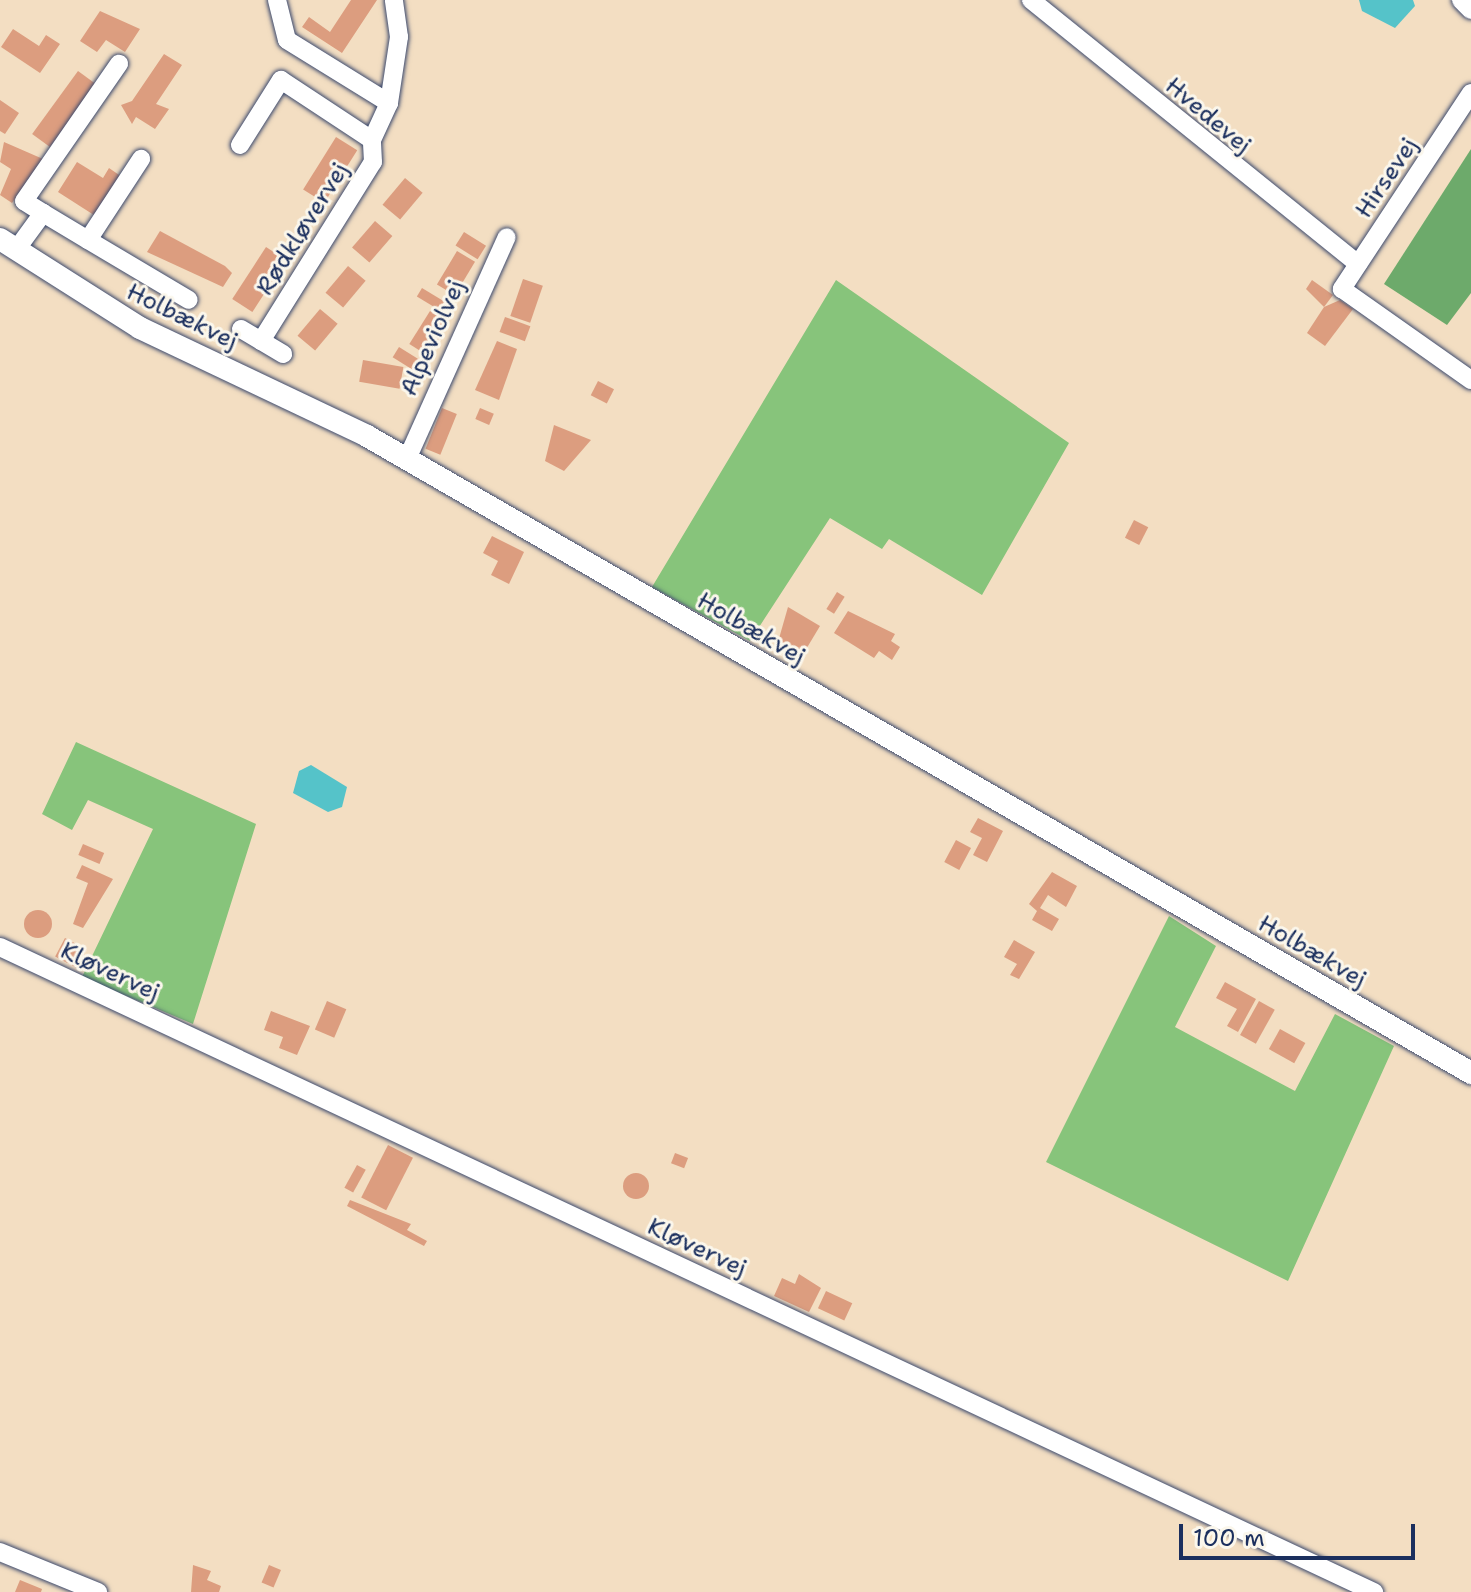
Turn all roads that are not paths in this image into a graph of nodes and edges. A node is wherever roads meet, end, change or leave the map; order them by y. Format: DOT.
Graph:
graph roads {
  1 [pos="277,0"];
  2 [pos="394,0"];
  3 [pos="1031,0"];
  4 [pos="1461,0"];
  5 [pos="1471,10"];
  6 [pos="119,64"];
  7 [pos="1471,93"];
  8 [pos="389,103"];
  9 [pos="372,140"];
  10 [pos="240,145"];
  11 [pos="141,159"];
  12 [pos="43,213"];
  13 [pos="507,237"];
  14 [pos="88,240"];
  15 [pos="8,245"];
  16 [pos="1358,264"];
  17 [pos="189,300"];
  18 [pos="241,329"];
  19 [pos="261,341"];
  20 [pos="283,354"];
  21 [pos="1471,380"];
  22 [pos="407,459"];
  23 [pos="0,947"];
  24 [pos="1471,1073"];
  25 [pos="0,1552"];
  26 [pos="98,1592"];
  27 [pos="1374,1592"];
  1 -- 8 [label="street"];
  2 -- 8 [label="street, Rødkløvervej"];
  3 -- 16 [label="street, Hvedevej"];
  4 -- 5 [label="street"];
  6 -- 12 [label="street"];
  7 -- 16 [label="street, Hirsevej"];
  8 -- 9 [label="street, Rødkløvervej"];
  9 -- 10 [label="street"];
  9 -- 19 [label="street, Rødkløvervej"];
  11 -- 14 [label="street"];
  12 -- 14 [label="street"];
  12 -- 15 [label="street"];
  13 -- 22 [label="street, Alpeviolvej"];
  14 -- 17 [label="street"];
  15 -- 22 [label="street, Holbækvej"];
  16 -- 21 [label="street, Hirsevej"];
  18 -- 19 [label="street"];
  19 -- 20 [label="street"];
  22 -- 24 [label="street, Holbækvej"];
  23 -- 27 [label="street, Kløvervej"];
  25 -- 26 [label="street"];
}
